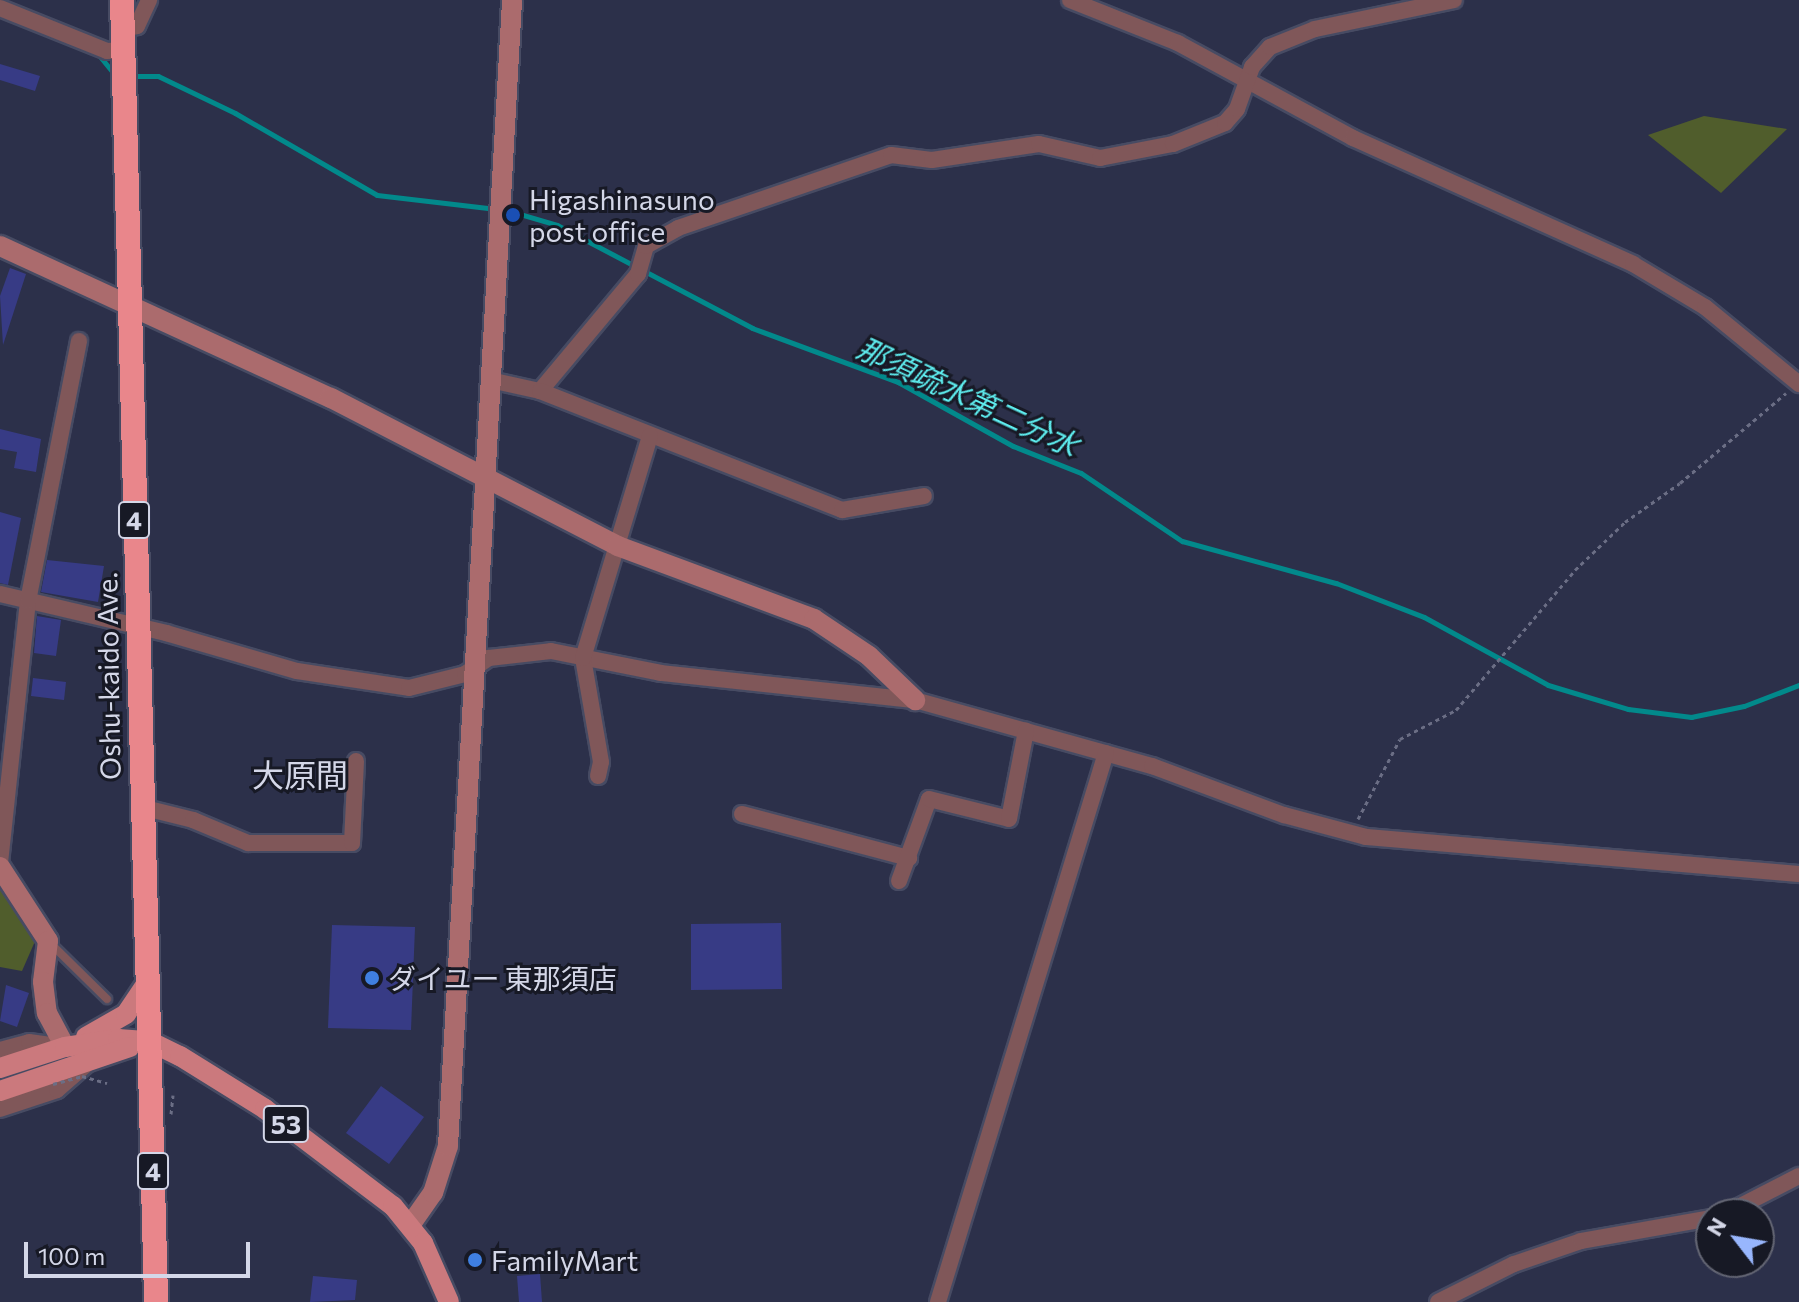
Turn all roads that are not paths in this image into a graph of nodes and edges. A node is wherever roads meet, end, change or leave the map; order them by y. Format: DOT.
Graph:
graph roads {
  1 [pos="122,0"];
  2 [pos="149,0"];
  3 [pos="512,0"];
  4 [pos="1070,0"];
  5 [pos="1454,0"];
  6 [pos="0,8"];
  7 [pos="124,39"];
  8 [pos="1248,83"];
  9 [pos="0,246"];
  10 [pos="129,301"];
  11 [pos="79,341"];
  12 [pos="490,380"];
  13 [pos="1798,384"];
  14 [pos="540,391"];
  15 [pos="650,436"];
  16 [pos="487,482"];
  17 [pos="924,496"];
  18 [pos="618,546"];
  19 [pos="0,594"];
  20 [pos="28,601"];
  21 [pos="137,626"];
  22 [pos="583,658"];
  23 [pos="477,667"];
  24 [pos="915,700"];
  25 [pos="1026,731"];
  26 [pos="1106,753"];
  27 [pos="356,761"];
  28 [pos="598,776"];
  29 [pos="141,807"];
  30 [pos="742,814"];
  31 [pos="909,858"];
  32 [pos="0,865"];
  33 [pos="1799,874"];
  34 [pos="899,881"];
  35 [pos="48,941"];
  36 [pos="147,982"];
  37 [pos="107,999"];
  38 [pos="149,1041"];
  39 [pos="65,1047"];
  40 [pos="0,1050"];
  41 [pos="95,1058"];
  42 [pos="0,1068"];
  43 [pos="0,1091"];
  44 [pos="0,1109"];
  45 [pos="1799,1176"];
  46 [pos="1756,1198"];
  47 [pos="1695,1221"];
  48 [pos="411,1224"];
  49 [pos="156,1302"];
  50 [pos="449,1302"];
  51 [pos="938,1302"];
  52 [pos="1438,1302"];
  1 -- 7 [label="highway, Oshu-kaido Ave. / 4"];
  2 -- 7 [label="street"];
  3 -- 12 [label="street"];
  4 -- 8 [label="street"];
  5 -- 8 [label="street"];
  6 -- 7 [label="street"];
  7 -- 10 [label="highway, Oshu-kaido Ave. / 4"];
  8 -- 13 [label="street"];
  8 -- 14 [label="street"];
  9 -- 10 [label="street"];
  10 -- 16 [label="street"];
  10 -- 21 [label="highway, Oshu-kaido Ave. / 4"];
  11 -- 20 [label="street"];
  12 -- 14 [label="street"];
  12 -- 16 [label="street"];
  14 -- 15 [label="street"];
  15 -- 17 [label="street"];
  15 -- 18 [label="street"];
  16 -- 18 [label="street"];
  16 -- 23 [label="street"];
  18 -- 22 [label="street"];
  18 -- 24 [label="street"];
  19 -- 20 [label="street"];
  20 -- 21 [label="street"];
  20 -- 32 [label="street"];
  21 -- 23 [label="street"];
  21 -- 29 [label="highway, Oshu-kaido Ave. / 4"];
  22 -- 23 [label="street"];
  22 -- 24 [label="street"];
  22 -- 28 [label="street"];
  23 -- 48 [label="street"];
  24 -- 25 [label="street"];
  25 -- 26 [label="street"];
  25 -- 31 [label="street"];
  26 -- 33 [label="street"];
  26 -- 51 [label="street"];
  27 -- 29 [label="street"];
  29 -- 36 [label="highway, Oshu-kaido Ave. / 4"];
  30 -- 31 [label="street"];
  31 -- 34 [label="street"];
  32 -- 35 [label="street"];
  35 -- 37 [label="lane"];
  35 -- 39 [label="street"];
  36 -- 38 [label="highway, Oshu-kaido Ave. / 4"];
  36 -- 39 [label="main road, 53"];
  38 -- 39 [label="main road, 53"];
  38 -- 41 [label="main road"];
  38 -- 48 [label="main road, 53"];
  38 -- 49 [label="highway, Oshu-kaido Ave. / 4"];
  39 -- 40 [label="street"];
  39 -- 42 [label="main road, 53"];
  41 -- 43 [label="main road"];
  41 -- 44 [label="street"];
  45 -- 46 [label="street"];
  47 -- 52 [label="street"];
  48 -- 50 [label="main road, 53"];
}
